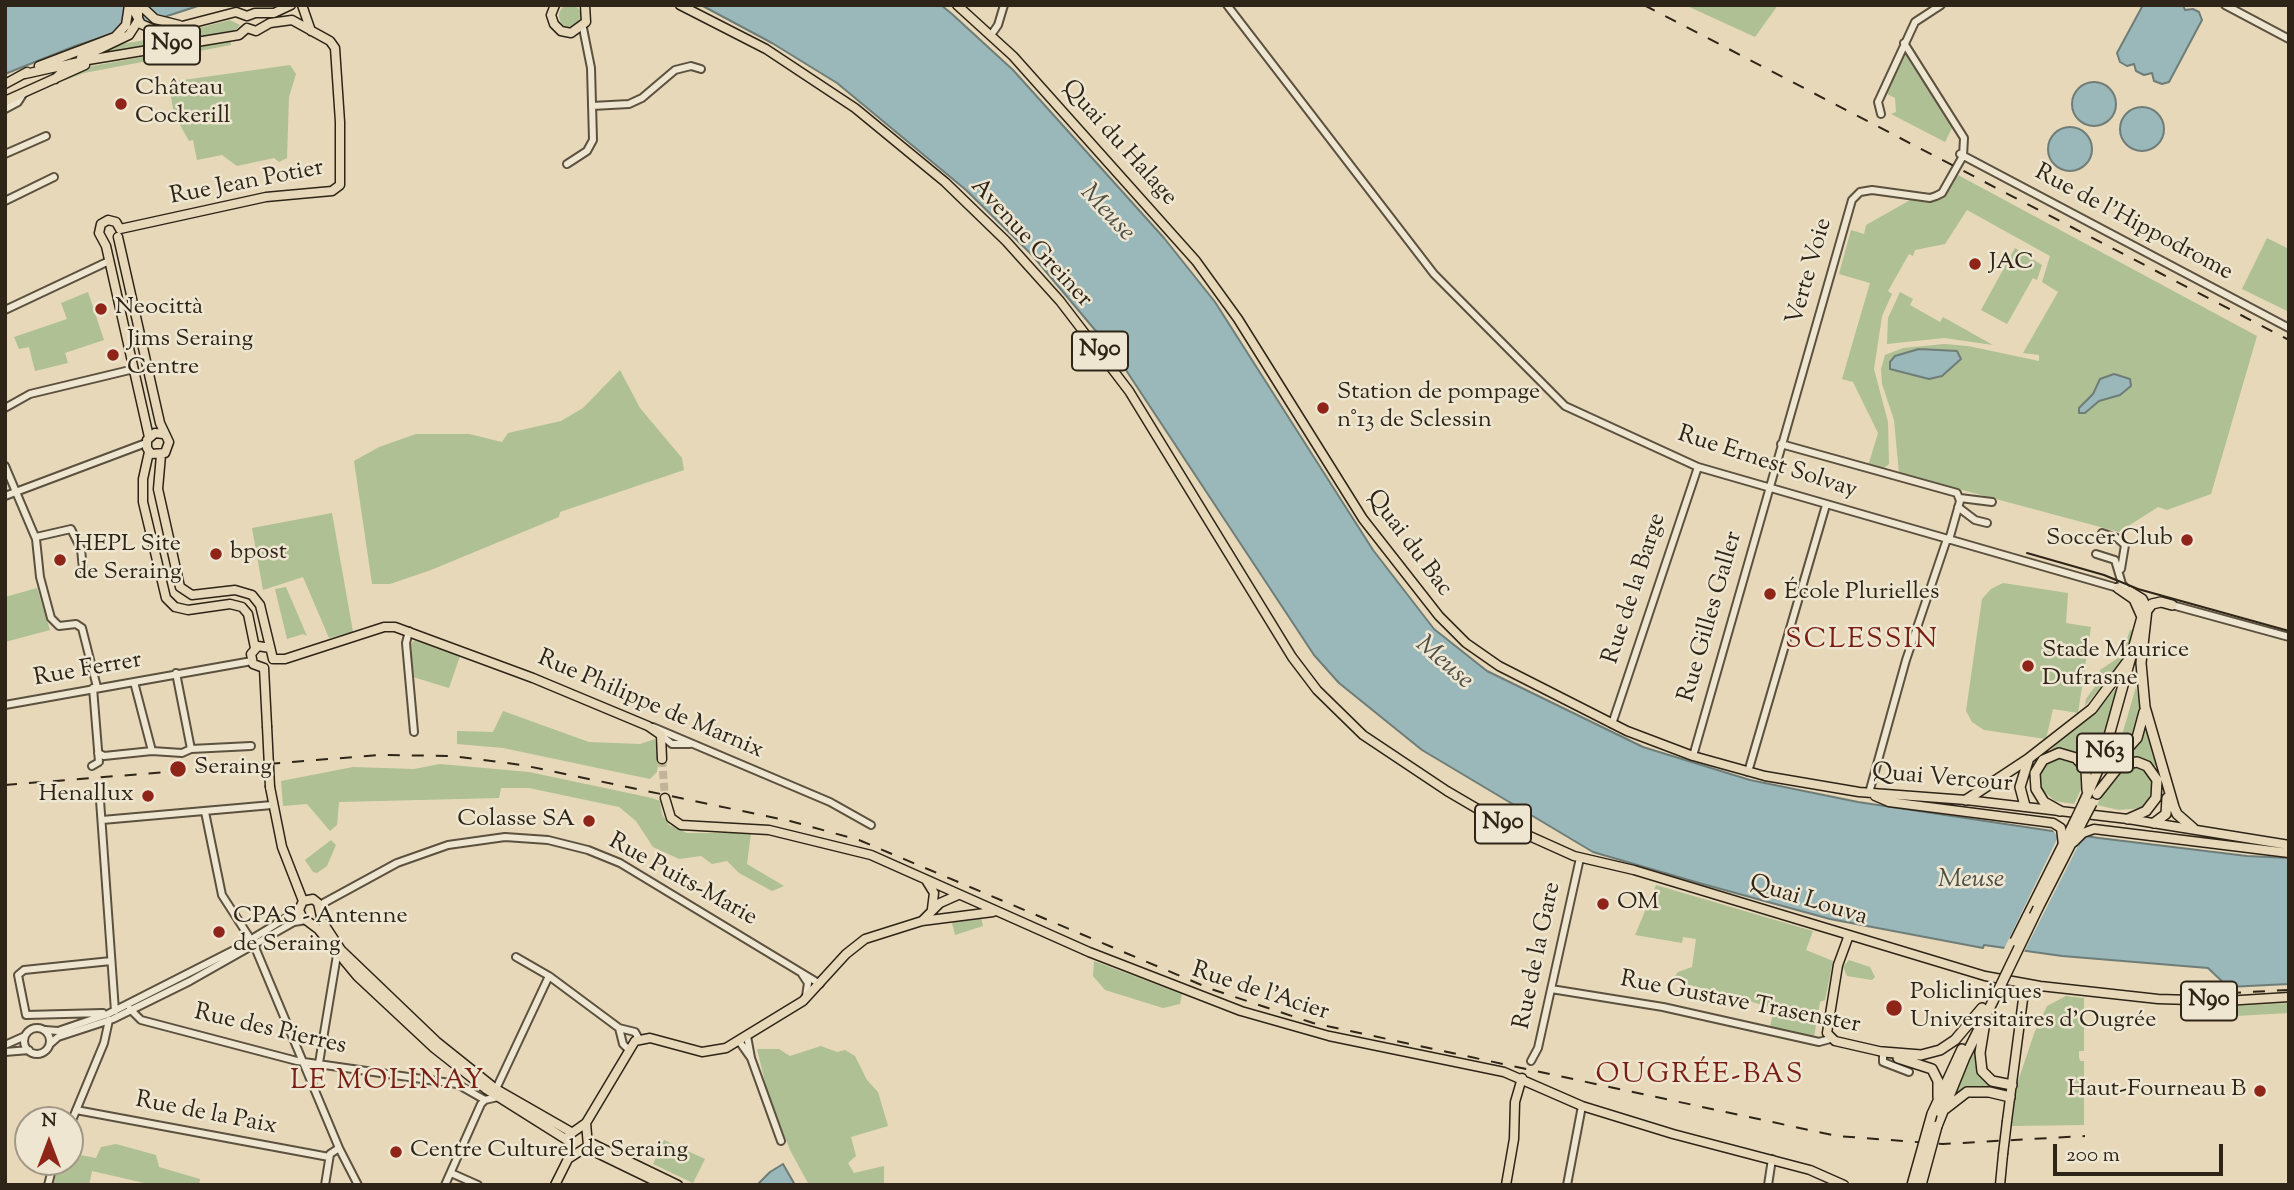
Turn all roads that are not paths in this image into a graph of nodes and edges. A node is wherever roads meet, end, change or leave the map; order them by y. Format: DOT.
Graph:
graph roads {
  1 [pos="130,5"];
  2 [pos="139,5"];
  3 [pos="555,5"];
  4 [pos="680,5"];
  5 [pos="957,5"];
  6 [pos="1004,5"];
  7 [pos="1227,5"];
  8 [pos="1941,5"];
  9 [pos="2225,5"];
  10 [pos="290,7"];
  11 [pos="587,7"];
  12 [pos="304,8"];
  13 [pos="260,14"];
  14 [pos="247,16"];
  15 [pos="294,21"];
  16 [pos="139,23"];
  17 [pos="186,25"];
  18 [pos="263,26"];
  19 [pos="247,28"];
  20 [pos="583,28"];
  21 [pos="311,32"];
  22 [pos="572,33"];
  23 [pos="991,35"];
  24 [pos="2289,39"];
  25 [pos="1904,43"];
  26 [pos="584,44"];
  27 [pos="93,60"];
  28 [pos="69,64"];
  29 [pos="701,69"];
  30 [pos="25,74"];
  31 [pos="55,79"];
  32 [pos="5,84"];
  33 [pos="23,94"];
  34 [pos="5,101"];
  35 [pos="592,106"];
  36 [pos="5,109"];
  37 [pos="1881,114"];
  38 [pos="46,136"];
  39 [pos="5,154"];
  40 [pos="1961,155"];
  41 [pos="567,164"];
  42 [pos="54,177"];
  43 [pos="5,201"];
  44 [pos="119,233"];
  45 [pos="102,239"];
  46 [pos="109,261"];
  47 [pos="5,310"];
  48 [pos="1238,319"];
  49 [pos="2289,328"];
  50 [pos="134,369"];
  51 [pos="5,408"];
  52 [pos="163,434"];
  53 [pos="148,444"];
  54 [pos="1781,444"];
  55 [pos="161,455"];
  56 [pos="5,466"];
  57 [pos="1698,467"];
  58 [pos="1769,488"];
  59 [pos="17,492"];
  60 [pos="5,496"];
  61 [pos="1960,498"];
  62 [pos="1993,502"];
  63 [pos="1826,505"];
  64 [pos="1958,507"];
  65 [pos="1987,523"];
  66 [pos="2102,533"];
  67 [pos="36,537"];
  68 [pos="1948,540"];
  69 [pos="2096,554"];
  70 [pos="83,569"];
  71 [pos="2120,571"];
  72 [pos="2118,588"];
  73 [pos="2130,593"];
  74 [pos="2172,606"];
  75 [pos="2145,616"];
  76 [pos="409,631"];
  77 [pos="2289,637"];
  78 [pos="255,648"];
  79 [pos="270,648"];
  80 [pos="2131,654"];
  81 [pos="273,659"];
  82 [pos="251,661"];
  83 [pos="264,668"];
  84 [pos="176,673"];
  85 [pos="134,682"];
  86 [pos="95,688"];
  87 [pos="5,705"];
  88 [pos="2145,707"];
  89 [pos="1612,724"];
  90 [pos="414,732"];
  91 [pos="666,736"];
  92 [pos="674,744"];
  93 [pos="691,744"];
  94 [pos="251,746"];
  95 [pos="191,749"];
  96 [pos="152,751"];
  97 [pos="98,753"];
  98 [pos="662,756"];
  99 [pos="1693,756"];
  100 [pos="2028,759"];
  101 [pos="92,766"];
  102 [pos="1748,772"];
  103 [pos="99,786"];
  104 [pos="2168,789"];
  105 [pos="1869,793"];
  106 [pos="2097,794"];
  107 [pos="665,798"];
  108 [pos="1966,800"];
  109 [pos="2088,803"];
  110 [pos="272,805"];
  111 [pos="2025,806"];
  112 [pos="2060,811"];
  113 [pos="205,812"];
  114 [pos="2128,819"];
  115 [pos="102,820"];
  116 [pos="2154,823"];
  117 [pos="872,825"];
  118 [pos="2193,828"];
  119 [pos="2289,844"];
  120 [pos="2066,846"];
  121 [pos="2289,853"];
  122 [pos="1580,858"];
  123 [pos="921,875"];
  124 [pos="958,895"];
  125 [pos="303,901"];
  126 [pos="932,909"];
  127 [pos="299,910"];
  128 [pos="320,910"];
  129 [pos="996,912"];
  130 [pos="947,916"];
  131 [pos="308,920"];
  132 [pos="922,921"];
  133 [pos="1850,935"];
  134 [pos="253,943"];
  135 [pos="337,955"];
  136 [pos="516,957"];
  137 [pos="111,961"];
  138 [pos="802,972"];
  139 [pos="549,976"];
  140 [pos="820,984"];
  141 [pos="2025,984"];
  142 [pos="1551,989"];
  143 [pos="2289,998"];
  144 [pos="805,999"];
  145 [pos="1985,1008"];
  146 [pos="130,1009"];
  147 [pos="111,1015"];
  148 [pos="620,1028"];
  149 [pos="45,1030"];
  150 [pos="25,1036"];
  151 [pos="747,1036"];
  152 [pos="639,1039"];
  153 [pos="1830,1039"];
  154 [pos="739,1041"];
  155 [pos="50,1044"];
  156 [pos="5,1045"];
  157 [pos="628,1049"];
  158 [pos="29,1050"];
  159 [pos="5,1052"];
  160 [pos="1883,1052"];
  161 [pos="751,1058"];
  162 [pos="305,1061"];
  163 [pos="1531,1061"];
  164 [pos="319,1063"];
  165 [pos="1909,1072"];
  166 [pos="1522,1078"];
  167 [pos="2012,1085"];
  168 [pos="497,1093"];
  169 [pos="2010,1097"];
  170 [pos="485,1100"];
  171 [pos="1937,1102"];
  172 [pos="1581,1105"];
  173 [pos="78,1106"];
  174 [pos="84,1111"];
  175 [pos="1936,1115"];
  176 [pos="586,1123"];
  177 [pos="571,1138"];
  178 [pos="589,1139"];
  179 [pos="781,1141"];
  180 [pos="339,1147"];
  181 [pos="581,1152"];
  182 [pos="329,1157"];
  183 [pos="568,1159"];
  184 [pos="1772,1159"];
  185 [pos="451,1173"];
  186 [pos="325,1185"];
  187 [pos="358,1185"];
  188 [pos="445,1185"];
  189 [pos="478,1185"];
  190 [pos="555,1185"];
  191 [pos="663,1185"];
  192 [pos="678,1185"];
  193 [pos="1506,1185"];
  194 [pos="1567,1185"];
  195 [pos="1768,1185"];
  196 [pos="1844,1185"];
  197 [pos="1912,1185"];
  198 [pos="1920,1185"];
  199 [pos="2000,1185"];
  1 -- 16 [label="main road"];
  1 -- 30 [label="main road"];
  2 -- 16 [label="main road"];
  2 -- 17 [label="main road"];
  3 -- 22 [label="main road"];
  4 -- 122 [label="main road, Avenue Greiner / N90"];
  5 -- 23 [label="main road, Quai du Halage"];
  6 -- 23 [label="street"];
  7 -- 57 [label="street, Rue Ernest Solvay"];
  8 -- 25 [label="street"];
  9 -- 24 [label="street"];
  10 -- 13 [label="main road"];
  10 -- 15 [label="main road"];
  11 -- 20 [label="main road"];
  12 -- 15 [label="main road"];
  12 -- 21 [label="main road, Rue Jean Potier"];
  13 -- 14 [label="main road"];
  13 -- 18 [label="main road"];
  14 -- 17 [label="main road"];
  14 -- 19 [label="main road"];
  15 -- 18 [label="main road"];
  15 -- 21 [label="main road, Rue Jean Potier"];
  16 -- 17 [label="main road"];
  16 -- 28 [label="main road"];
  18 -- 19 [label="main road"];
  19 -- 27 [label="main road, N90"];
  20 -- 22 [label="main road"];
  20 -- 26 [label="street"];
  21 -- 44 [label="main road, Rue Jean Potier"];
  22 -- 26 [label="street"];
  23 -- 48 [label="main road, Quai du Halage"];
  25 -- 37 [label="street"];
  25 -- 40 [label="street"];
  26 -- 35 [label="street"];
  27 -- 28 [label="main road, N90"];
  27 -- 31 [label="main road, N90"];
  28 -- 30 [label="main road, N90"];
  28 -- 31 [label="main road"];
  29 -- 35 [label="street"];
  30 -- 32 [label="main road, N90"];
  31 -- 33 [label="main road, N90"];
  33 -- 34 [label="main road, N90"];
  33 -- 36 [label="street"];
  35 -- 41 [label="street"];
  38 -- 39 [label="street"];
  40 -- 49 [label="street, Rue de l'Hippodrome"];
  40 -- 54 [label="street, Verte Voie"];
  42 -- 43 [label="street"];
  44 -- 45 [label="main road"];
  44 -- 45 [label="main road"];
  44 -- 52 [label="main road"];
  45 -- 46 [label="main road"];
  46 -- 47 [label="street"];
  46 -- 50 [label="main road"];
  48 -- 89 [label="main road, Quai du Bac"];
  50 -- 51 [label="street"];
  50 -- 53 [label="main road"];
  52 -- 53 [label="main road"];
  52 -- 55 [label="main road"];
  53 -- 55 [label="main road"];
  53 -- 59 [label="street"];
  53 -- 78 [label="main road"];
  54 -- 58 [label="street, Verte Voie"];
  54 -- 61 [label="street"];
  55 -- 79 [label="main road"];
  56 -- 59 [label="street"];
  57 -- 58 [label="street, Rue Ernest Solvay"];
  57 -- 89 [label="street, Rue de la Barge"];
  58 -- 63 [label="street, Rue Ernest Solvay"];
  58 -- 99 [label="street, Rue Gilles Galler"];
  59 -- 60 [label="street"];
  59 -- 67 [label="street"];
  61 -- 62 [label="street"];
  61 -- 64 [label="street"];
  63 -- 68 [label="street, Rue Ernest Solvay"];
  63 -- 102 [label="street"];
  64 -- 65 [label="street"];
  64 -- 68 [label="street"];
  66 -- 71 [label="street"];
  67 -- 70 [label="street"];
  67 -- 86 [label="street"];
  68 -- 72 [label="street, Rue Ernest Solvay"];
  68 -- 105 [label="street"];
  69 -- 71 [label="street"];
  71 -- 73 [label="street"];
  72 -- 73 [label="highway"];
  73 -- 75 [label="highway"];
  74 -- 75 [label="highway"];
  74 -- 77 [label="street"];
  75 -- 80 [label="highway, N63"];
  75 -- 88 [label="highway, N63"];
  76 -- 81 [label="main road, Rue Philippe de Marnix"];
  76 -- 90 [label="street"];
  76 -- 91 [label="main road, Rue Philippe de Marnix"];
  78 -- 79 [label="main road"];
  78 -- 82 [label="main road"];
  79 -- 81 [label="main road"];
  80 -- 100 [label="highway"];
  80 -- 109 [label="highway, N63"];
  81 -- 83 [label="main road"];
  82 -- 83 [label="main road"];
  82 -- 84 [label="street, Rue Ferrer"];
  83 -- 110 [label="main road, bridge"];
  84 -- 85 [label="street, Rue Ferrer"];
  84 -- 95 [label="street"];
  85 -- 86 [label="street, Rue Ferrer"];
  85 -- 96 [label="street"];
  86 -- 87 [label="street, Rue Ferrer"];
  86 -- 97 [label="street"];
  88 -- 104 [label="highway"];
  88 -- 106 [label="highway, N63"];
  89 -- 99 [label="main road, Quai Vercour"];
  91 -- 92 [label="street"];
  91 -- 93 [label="street, Rue Philippe de Marnix"];
  91 -- 98 [label="main road"];
  92 -- 93 [label="street"];
  92 -- 98 [label="street"];
  93 -- 117 [label="street, Rue Philippe de Marnix"];
  94 -- 95 [label="street"];
  95 -- 96 [label="street"];
  96 -- 97 [label="street"];
  97 -- 101 [label="street"];
  99 -- 102 [label="main road, Quai Vercour"];
  100 -- 108 [label="highway"];
  100 -- 111 [label="highway"];
  102 -- 105 [label="main road, Quai Vercour"];
  103 -- 115 [label="street"];
  104 -- 116 [label="highway"];
  104 -- 118 [label="highway"];
  105 -- 108 [label="main road, Quai Vercour"];
  105 -- 120 [label="main road"];
  106 -- 109 [label="highway, N63"];
  106 -- 114 [label="highway"];
  107 -- 123 [label="main road, Rue de l'Acier"];
  108 -- 111 [label="main road, Quai Vercour"];
  109 -- 112 [label="highway"];
  109 -- 120 [label="highway, N63, bridge"];
  110 -- 113 [label="street"];
  110 -- 125 [label="main road"];
  111 -- 112 [label="main road, Quai Vercour"];
  112 -- 114 [label="main road, Quai Vercour"];
  113 -- 115 [label="street"];
  113 -- 134 [label="street"];
  114 -- 116 [label="main road, Quai Vercour"];
  115 -- 137 [label="street"];
  116 -- 118 [label="main road, Quai Vercour"];
  118 -- 119 [label="main road, Quai Vercour"];
  120 -- 121 [label="main road"];
  120 -- 145 [label="highway, N63, bridge"];
  122 -- 133 [label="main road, Quai Louva / N90"];
  122 -- 142 [label="street, Rue de la Gare"];
  123 -- 124 [label="main road, Rue de l'Acier"];
  123 -- 126 [label="main road"];
  124 -- 126 [label="main road"];
  124 -- 129 [label="main road, Rue de l'Acier"];
  124 -- 130 [label="main road"];
  125 -- 127 [label="main road"];
  125 -- 128 [label="main road"];
  126 -- 132 [label="main road"];
  127 -- 131 [label="main road"];
  127 -- 134 [label="street"];
  128 -- 131 [label="main road"];
  128 -- 138 [label="street, Rue Puits-Marie"];
  128 -- 168 [label="main road"];
  129 -- 130 [label="main road"];
  129 -- 166 [label="main road, Rue de l'Acier"];
  130 -- 132 [label="main road"];
  131 -- 134 [label="street"];
  131 -- 135 [label="main road"];
  132 -- 140 [label="main road"];
  133 -- 141 [label="main road, Quai Louva / N90"];
  133 -- 153 [label="main road"];
  134 -- 146 [label="street"];
  134 -- 147 [label="street"];
  134 -- 162 [label="street"];
  135 -- 164 [label="street"];
  135 -- 168 [label="main road"];
  136 -- 139 [label="street"];
  137 -- 147 [label="street"];
  137 -- 147 [label="street"];
  138 -- 140 [label="street, Rue Puits-Marie"];
  138 -- 144 [label="street"];
  139 -- 148 [label="street"];
  139 -- 168 [label="street"];
  140 -- 144 [label="main road"];
  141 -- 143 [label="main road, N90"];
  141 -- 167 [label="main road"];
  142 -- 153 [label="street, Rue Gustave Trasenster"];
  142 -- 163 [label="street, Rue de la Gare"];
  144 -- 151 [label="main road"];
  145 -- 160 [label="highway"];
  145 -- 167 [label="highway"];
  145 -- 171 [label="highway, N63"];
  145 -- 175 [label="highway, N63"];
  146 -- 147 [label="street"];
  146 -- 162 [label="street, Rue des Pierres"];
  147 -- 149 [label="street"];
  147 -- 155 [label="street"];
  147 -- 173 [label="street"];
  148 -- 152 [label="street"];
  148 -- 157 [label="street"];
  149 -- 150 [label="street"];
  149 -- 155 [label="street"];
  150 -- 156 [label="street"];
  150 -- 158 [label="street"];
  151 -- 154 [label="main road"];
  151 -- 161 [label="street"];
  152 -- 154 [label="main road"];
  152 -- 157 [label="main road"];
  153 -- 160 [label="main road, Rue Gustave Trasenster"];
  154 -- 161 [label="street"];
  155 -- 158 [label="street"];
  157 -- 176 [label="main road"];
  158 -- 159 [label="street"];
  160 -- 165 [label="street, Rue Gustave Trasenster"];
  160 -- 171 [label="highway"];
  161 -- 179 [label="street"];
  162 -- 164 [label="street, Rue des Pierres"];
  162 -- 180 [label="street"];
  164 -- 170 [label="street, Rue des Pierres"];
  166 -- 172 [label="main road, Rue de l'Acier"];
  166 -- 193 [label="main road"];
  167 -- 169 [label="main road"];
  168 -- 170 [label="street"];
  168 -- 177 [label="main road"];
  169 -- 175 [label="highway"];
  169 -- 199 [label="main road, bridge"];
  170 -- 185 [label="street"];
  171 -- 175 [label="highway, N63"];
  172 -- 184 [label="main road, Rue de l'Acier"];
  172 -- 194 [label="street"];
  174 -- 182 [label="street, Rue de la Paix"];
  175 -- 197 [label="highway, N63, bridge"];
  175 -- 198 [label="highway, N63, bridge"];
  176 -- 177 [label="main road"];
  176 -- 178 [label="main road"];
  177 -- 178 [label="main road"];
  177 -- 181 [label="main road"];
  177 -- 183 [label="main road"];
  178 -- 181 [label="main road"];
  178 -- 192 [label="main road"];
  180 -- 182 [label="street"];
  180 -- 187 [label="street"];
  181 -- 183 [label="main road"];
  181 -- 191 [label="main road"];
  182 -- 186 [label="street"];
  183 -- 190 [label="main road"];
  184 -- 195 [label="street"];
  184 -- 196 [label="main road, Rue de l'Acier"];
  185 -- 188 [label="street"];
  185 -- 189 [label="street"];
}
